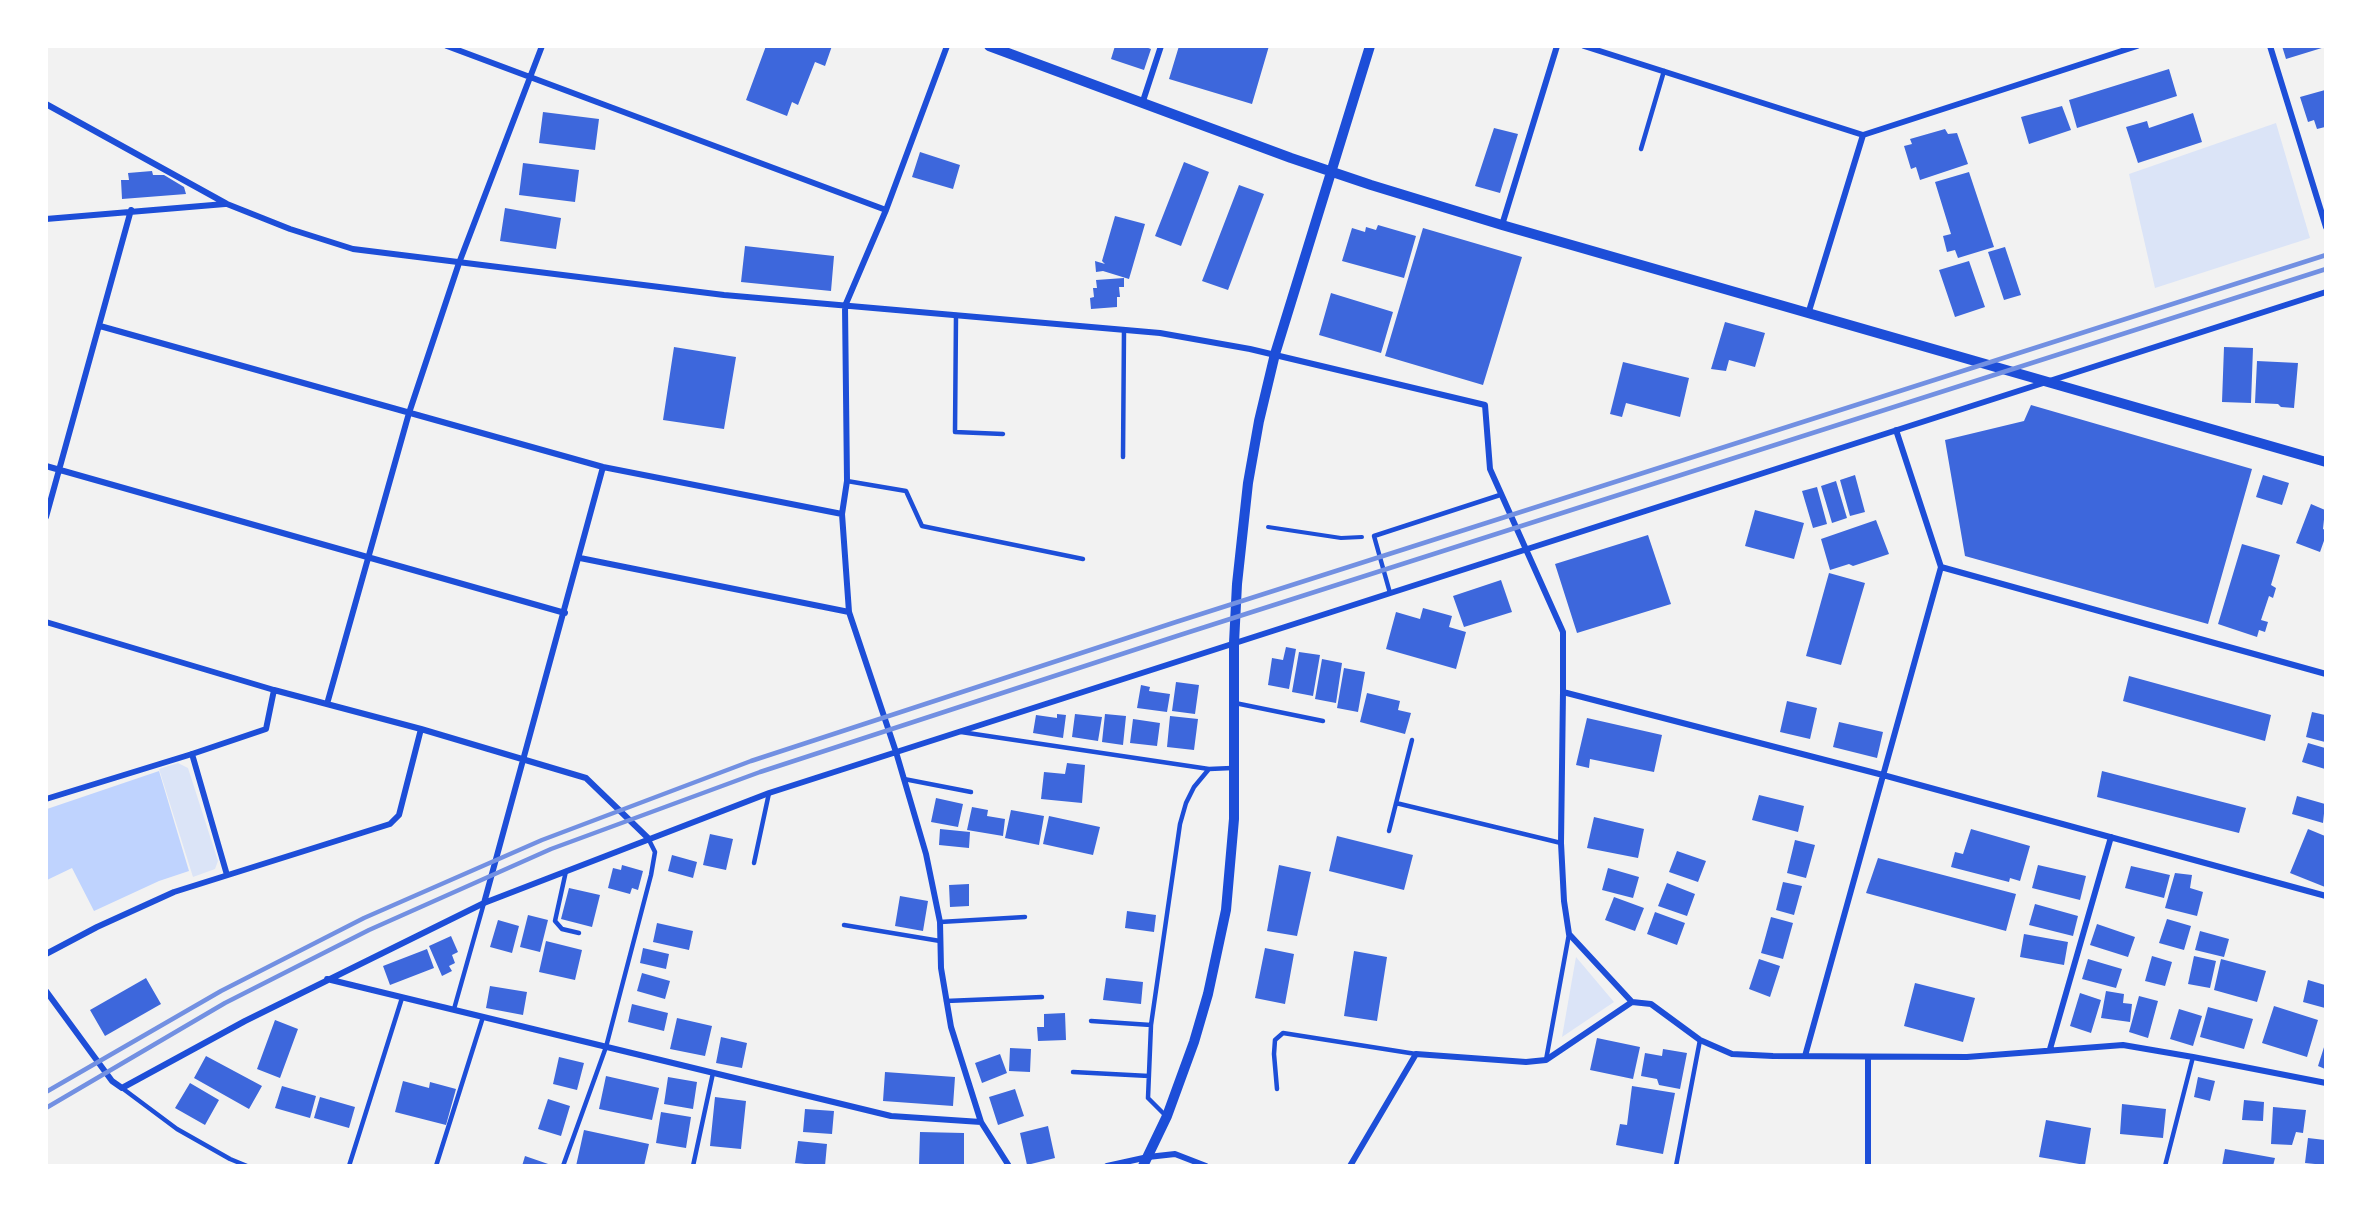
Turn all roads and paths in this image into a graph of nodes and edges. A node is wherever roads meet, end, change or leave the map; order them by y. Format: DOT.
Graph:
graph roads {
  1 [pos="447,46"];
  2 [pos="542,46"];
  3 [pos="946,46"];
  4 [pos="989,46"];
  5 [pos="1161,46"];
  6 [pos="1370,46"];
  7 [pos="1557,46"];
  8 [pos="1584,46"];
  9 [pos="2137,46"];
  10 [pos="2270,46"];
  11 [pos="1664,70"];
  12 [pos="531,78"];
  13 [pos="46,104"];
  14 [pos="1142,104"];
  15 [pos="1863,135"];
  16 [pos="1641,149"];
  17 [pos="1331,172"];
  18 [pos="227,204"];
  19 [pos="131,210"];
  20 [pos="886,210"];
  21 [pos="46,219"];
  22 [pos="1502,225"];
  23 [pos="2325,227"];
  24 [pos="459,263"];
  25 [pos="2325,292"];
  26 [pos="845,306"];
  27 [pos="1809,311"];
  28 [pos="956,315"];
  29 [pos="100,326"];
  30 [pos="1124,330"];
  31 [pos="1275,354"];
  32 [pos="2049,381"];
  33 [pos="409,413"];
  34 [pos="1896,430"];
  35 [pos="1003,434"];
  36 [pos="1123,457"];
  37 [pos="2325,462"];
  38 [pos="46,466"];
  39 [pos="603,467"];
  40 [pos="60,470"];
  41 [pos="847,481"];
  42 [pos="1500,495"];
  43 [pos="842,514"];
  44 [pos="46,517"];
  45 [pos="1268,527"];
  46 [pos="1374,536"];
  47 [pos="1525,550"];
  48 [pos="368,558"];
  49 [pos="580,558"];
  50 [pos="1083,558"];
  51 [pos="1941,567"];
  52 [pos="1390,593"];
  53 [pos="849,612"];
  54 [pos="565,613"];
  55 [pos="46,622"];
  56 [pos="1234,643"];
  57 [pos="2325,674"];
  58 [pos="274,690"];
  59 [pos="1563,692"];
  60 [pos="1235,702"];
  61 [pos="327,704"];
  62 [pos="1323,721"];
  63 [pos="421,729"];
  64 [pos="958,732"];
  65 [pos="1412,740"];
  66 [pos="896,752"];
  67 [pos="192,754"];
  68 [pos="523,761"];
  69 [pos="1235,768"];
  70 [pos="1209,770"];
  71 [pos="1884,775"];
  72 [pos="904,779"];
  73 [pos="971,792"];
  74 [pos="769,793"];
  75 [pos="46,799"];
  76 [pos="1396,804"];
  77 [pos="1389,831"];
  78 [pos="2111,837"];
  79 [pos="648,838"];
  80 [pos="1561,843"];
  81 [pos="754,863"];
  82 [pos="566,871"];
  83 [pos="227,875"];
  84 [pos="2325,896"];
  85 [pos="484,903"];
  86 [pos="1025,917"];
  87 [pos="940,922"];
  88 [pos="844,925"];
  89 [pos="579,933"];
  90 [pos="1569,934"];
  91 [pos="940,941"];
  92 [pos="46,954"];
  93 [pos="327,979"];
  94 [pos="46,991"];
  95 [pos="402,998"];
  96 [pos="1042,998"];
  97 [pos="946,1001"];
  98 [pos="1632,1002"];
  99 [pos="454,1009"];
  100 [pos="483,1017"];
  101 [pos="1091,1021"];
  102 [pos="1151,1025"];
  103 [pos="1700,1040"];
  104 [pos="606,1047"];
  105 [pos="2050,1049"];
  106 [pos="1416,1054"];
  107 [pos="1805,1056"];
  108 [pos="2193,1056"];
  109 [pos="1868,1057"];
  110 [pos="1546,1060"];
  111 [pos="1073,1072"];
  112 [pos="713,1073"];
  113 [pos="1149,1076"];
  114 [pos="2325,1083"];
  115 [pos="122,1088"];
  116 [pos="1277,1089"];
  117 [pos="1167,1116"];
  118 [pos="981,1122"];
  119 [pos="1145,1161"];
  120 [pos="247,1166"];
  121 [pos="349,1166"];
  122 [pos="436,1166"];
  123 [pos="563,1166"];
  124 [pos="693,1166"];
  125 [pos="1009,1166"];
  126 [pos="1107,1166"];
  127 [pos="1206,1166"];
  128 [pos="1350,1166"];
  129 [pos="1676,1166"];
  130 [pos="1868,1166"];
  131 [pos="2165,1166"];
  1 -- 12 [label="street"];
  2 -- 12 [label="street"];
  3 -- 20 [label="street"];
  4 -- 14 [label="street"];
  5 -- 14 [label="street"];
  6 -- 17 [label="street"];
  7 -- 22 [label="street"];
  8 -- 11 [label="street"];
  9 -- 15 [label="street"];
  10 -- 23 [label="street"];
  11 -- 15 [label="street"];
  11 -- 16 [label="lane"];
  12 -- 20 [label="street"];
  12 -- 24 [label="street"];
  13 -- 18 [label="street"];
  14 -- 17 [label="street"];
  15 -- 27 [label="street"];
  17 -- 22 [label="street"];
  17 -- 31 [label="street"];
  18 -- 19 [label="street"];
  18 -- 24 [label="street"];
  19 -- 21 [label="street"];
  19 -- 29 [label="street"];
  20 -- 26 [label="street"];
  22 -- 27 [label="street"];
  24 -- 26 [label="street"];
  24 -- 33 [label="street"];
  25 -- 32 [label="street"];
  26 -- 28 [label="street"];
  26 -- 41 [label="street"];
  27 -- 32 [label="street"];
  28 -- 30 [label="street"];
  28 -- 35 [label="lane"];
  29 -- 33 [label="street"];
  29 -- 40 [label="street"];
  30 -- 31 [label="street"];
  30 -- 36 [label="lane"];
  31 -- 42 [label="street"];
  31 -- 56 [label="street"];
  32 -- 34 [label="street"];
  32 -- 37 [label="street"];
  33 -- 39 [label="street"];
  33 -- 48 [label="street"];
  34 -- 47 [label="street"];
  34 -- 51 [label="street"];
  38 -- 40 [label="street"];
  39 -- 43 [label="street"];
  39 -- 49 [label="street"];
  40 -- 44 [label="street"];
  40 -- 48 [label="street"];
  41 -- 43 [label="street"];
  41 -- 50 [label="lane"];
  42 -- 46 [label="lane"];
  42 -- 47 [label="street"];
  43 -- 53 [label="street"];
  45 -- 46 [label="path"];
  46 -- 52 [label="lane"];
  47 -- 52 [label="street"];
  47 -- 59 [label="street"];
  48 -- 54 [label="street"];
  48 -- 61 [label="street"];
  49 -- 53 [label="street"];
  49 -- 54 [label="street"];
  51 -- 57 [label="street"];
  51 -- 71 [label="street"];
  52 -- 56 [label="street"];
  53 -- 66 [label="street"];
  54 -- 68 [label="street"];
  55 -- 58 [label="street"];
  56 -- 60 [label="street"];
  56 -- 64 [label="street"];
  58 -- 61 [label="street"];
  58 -- 67 [label="street"];
  59 -- 71 [label="street"];
  59 -- 80 [label="street"];
  60 -- 62 [label="lane"];
  60 -- 69 [label="street"];
  61 -- 63 [label="street"];
  63 -- 68 [label="street"];
  63 -- 83 [label="street"];
  64 -- 66 [label="street"];
  64 -- 70 [label="lane"];
  65 -- 76 [label="lane"];
  66 -- 72 [label="street"];
  66 -- 74 [label="street"];
  67 -- 75 [label="street"];
  67 -- 83 [label="street"];
  68 -- 79 [label="street"];
  68 -- 85 [label="street"];
  69 -- 70 [label="lane"];
  69 -- 117 [label="street"];
  70 -- 102 [label="lane"];
  71 -- 78 [label="street"];
  71 -- 107 [label="street"];
  72 -- 73 [label="lane"];
  72 -- 87 [label="street"];
  74 -- 79 [label="street"];
  74 -- 81 [label="lane"];
  76 -- 77 [label="lane"];
  76 -- 80 [label="lane"];
  78 -- 84 [label="street"];
  78 -- 105 [label="street"];
  79 -- 82 [label="street"];
  79 -- 104 [label="lane"];
  80 -- 90 [label="street"];
  82 -- 85 [label="street"];
  82 -- 89 [label="lane"];
  83 -- 92 [label="street"];
  85 -- 93 [label="street"];
  85 -- 99 [label="lane"];
  86 -- 87 [label="lane"];
  87 -- 91 [label="street"];
  88 -- 91 [label="lane"];
  90 -- 98 [label="street"];
  90 -- 110 [label="lane"];
  91 -- 97 [label="street"];
  93 -- 95 [label="street"];
  93 -- 115 [label="street"];
  94 -- 115 [label="street"];
  95 -- 99 [label="street"];
  95 -- 121 [label="lane"];
  96 -- 97 [label="lane"];
  97 -- 118 [label="street"];
  98 -- 103 [label="street"];
  98 -- 110 [label="street"];
  99 -- 100 [label="street"];
  100 -- 104 [label="street"];
  100 -- 122 [label="lane"];
  101 -- 102 [label="lane"];
  102 -- 113 [label="lane"];
  103 -- 107 [label="street"];
  103 -- 129 [label="lane"];
  104 -- 112 [label="street"];
  104 -- 123 [label="lane"];
  105 -- 108 [label="street"];
  105 -- 109 [label="street"];
  106 -- 110 [label="street"];
  106 -- 116 [label="lane"];
  106 -- 128 [label="street"];
  107 -- 109 [label="street"];
  108 -- 114 [label="street"];
  108 -- 131 [label="lane"];
  109 -- 130 [label="street"];
  111 -- 113 [label="lane"];
  112 -- 118 [label="street"];
  112 -- 124 [label="lane"];
  113 -- 117 [label="lane"];
  115 -- 120 [label="lane"];
  117 -- 119 [label="street"];
  118 -- 125 [label="street"];
  119 -- 126 [label="street"];
  119 -- 127 [label="street"];
}
